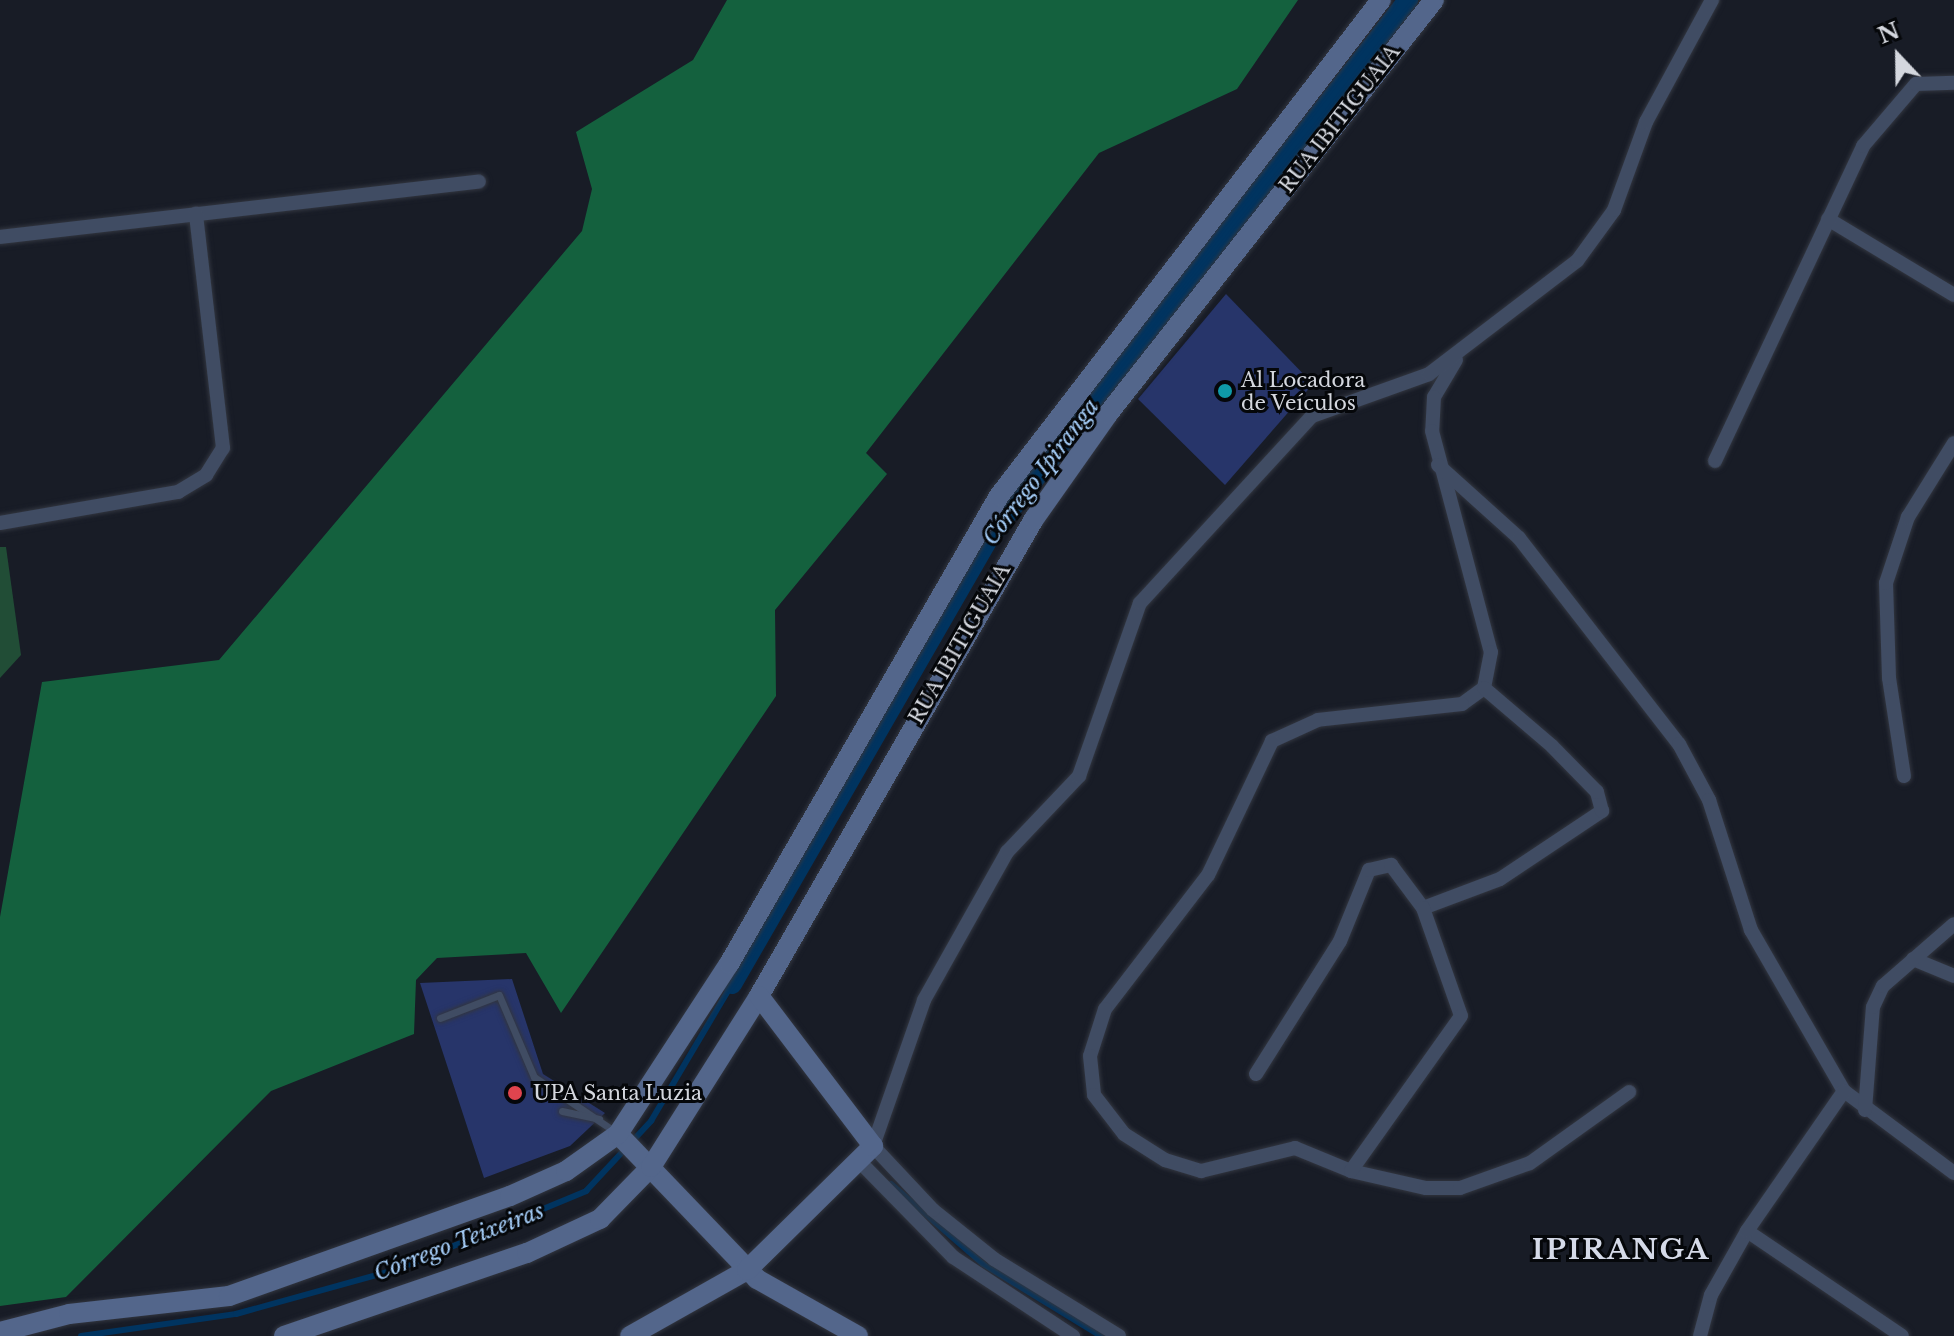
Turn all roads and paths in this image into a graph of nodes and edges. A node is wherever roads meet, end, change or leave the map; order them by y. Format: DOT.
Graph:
graph roads {
  1 [pos="1381,0"];
  2 [pos="1434,0"];
  3 [pos="1712,0"];
  4 [pos="1954,83"];
  5 [pos="479,182"];
  6 [pos="196,214"];
  7 [pos="1828,219"];
  8 [pos="0,237"];
  9 [pos="1954,295"];
  10 [pos="1458,356"];
  11 [pos="1098,374"];
  12 [pos="1123,391"];
  13 [pos="1954,443"];
  14 [pos="1715,461"];
  15 [pos="1438,465"];
  16 [pos="0,523"];
  17 [pos="1484,688"];
  18 [pos="1904,776"];
  19 [pos="1423,908"];
  20 [pos="1954,924"];
  21 [pos="1913,959"];
  22 [pos="1954,976"];
  23 [pos="759,996"];
  24 [pos="440,1018"];
  25 [pos="1256,1074"];
  26 [pos="1844,1091"];
  27 [pos="1629,1092"];
  28 [pos="1865,1110"];
  29 [pos="562,1111"];
  30 [pos="599,1119"];
  31 [pos="621,1136"];
  32 [pos="873,1146"];
  33 [pos="646,1161"];
  34 [pos="862,1164"];
  35 [pos="1351,1171"];
  36 [pos="1954,1173"];
  37 [pos="1747,1231"];
  38 [pos="747,1270"];
  39 [pos="0,1332"];
  40 [pos="284,1336"];
  41 [pos="630,1336"];
  42 [pos="858,1336"];
  43 [pos="1073,1336"];
  44 [pos="1119,1336"];
  45 [pos="1700,1336"];
  46 [pos="1902,1336"];
  1 -- 11 [label="main road, RUA IBITIGUAIA"];
  2 -- 12 [label="main road, RUA IBITIGUAIA"];
  3 -- 10 [label="street"];
  4 -- 7 [label="street"];
  5 -- 6 [label="street"];
  6 -- 8 [label="street"];
  6 -- 16 [label="street"];
  7 -- 9 [label="street"];
  7 -- 14 [label="street"];
  10 -- 15 [label="street"];
  10 -- 32 [label="street"];
  11 -- 12 [label="main road"];
  11 -- 31 [label="main road, RUA IBITIGUAIA"];
  12 -- 23 [label="main road, RUA IBITIGUAIA"];
  13 -- 18 [label="street"];
  15 -- 17 [label="street"];
  15 -- 26 [label="street"];
  17 -- 19 [label="street"];
  17 -- 35 [label="street"];
  19 -- 25 [label="street"];
  19 -- 35 [label="street"];
  20 -- 21 [label="street"];
  21 -- 22 [label="street"];
  21 -- 28 [label="street"];
  23 -- 32 [label="main road"];
  23 -- 33 [label="main road, RUA IBITIGUAIA"];
  24 -- 30 [label="lane"];
  26 -- 28 [label="street"];
  26 -- 37 [label="street"];
  27 -- 35 [label="street"];
  28 -- 36 [label="street"];
  29 -- 30 [label="lane"];
  30 -- 31 [label="lane"];
  31 -- 33 [label="main road"];
  31 -- 39 [label="main road"];
  32 -- 34 [label="main road"];
  32 -- 44 [label="street"];
  33 -- 38 [label="main road"];
  33 -- 40 [label="main road, RUA IBITIGUAIA"];
  34 -- 38 [label="main road"];
  34 -- 43 [label="street"];
  37 -- 45 [label="street"];
  37 -- 46 [label="street"];
  38 -- 41 [label="main road"];
  38 -- 42 [label="main road"];
}
